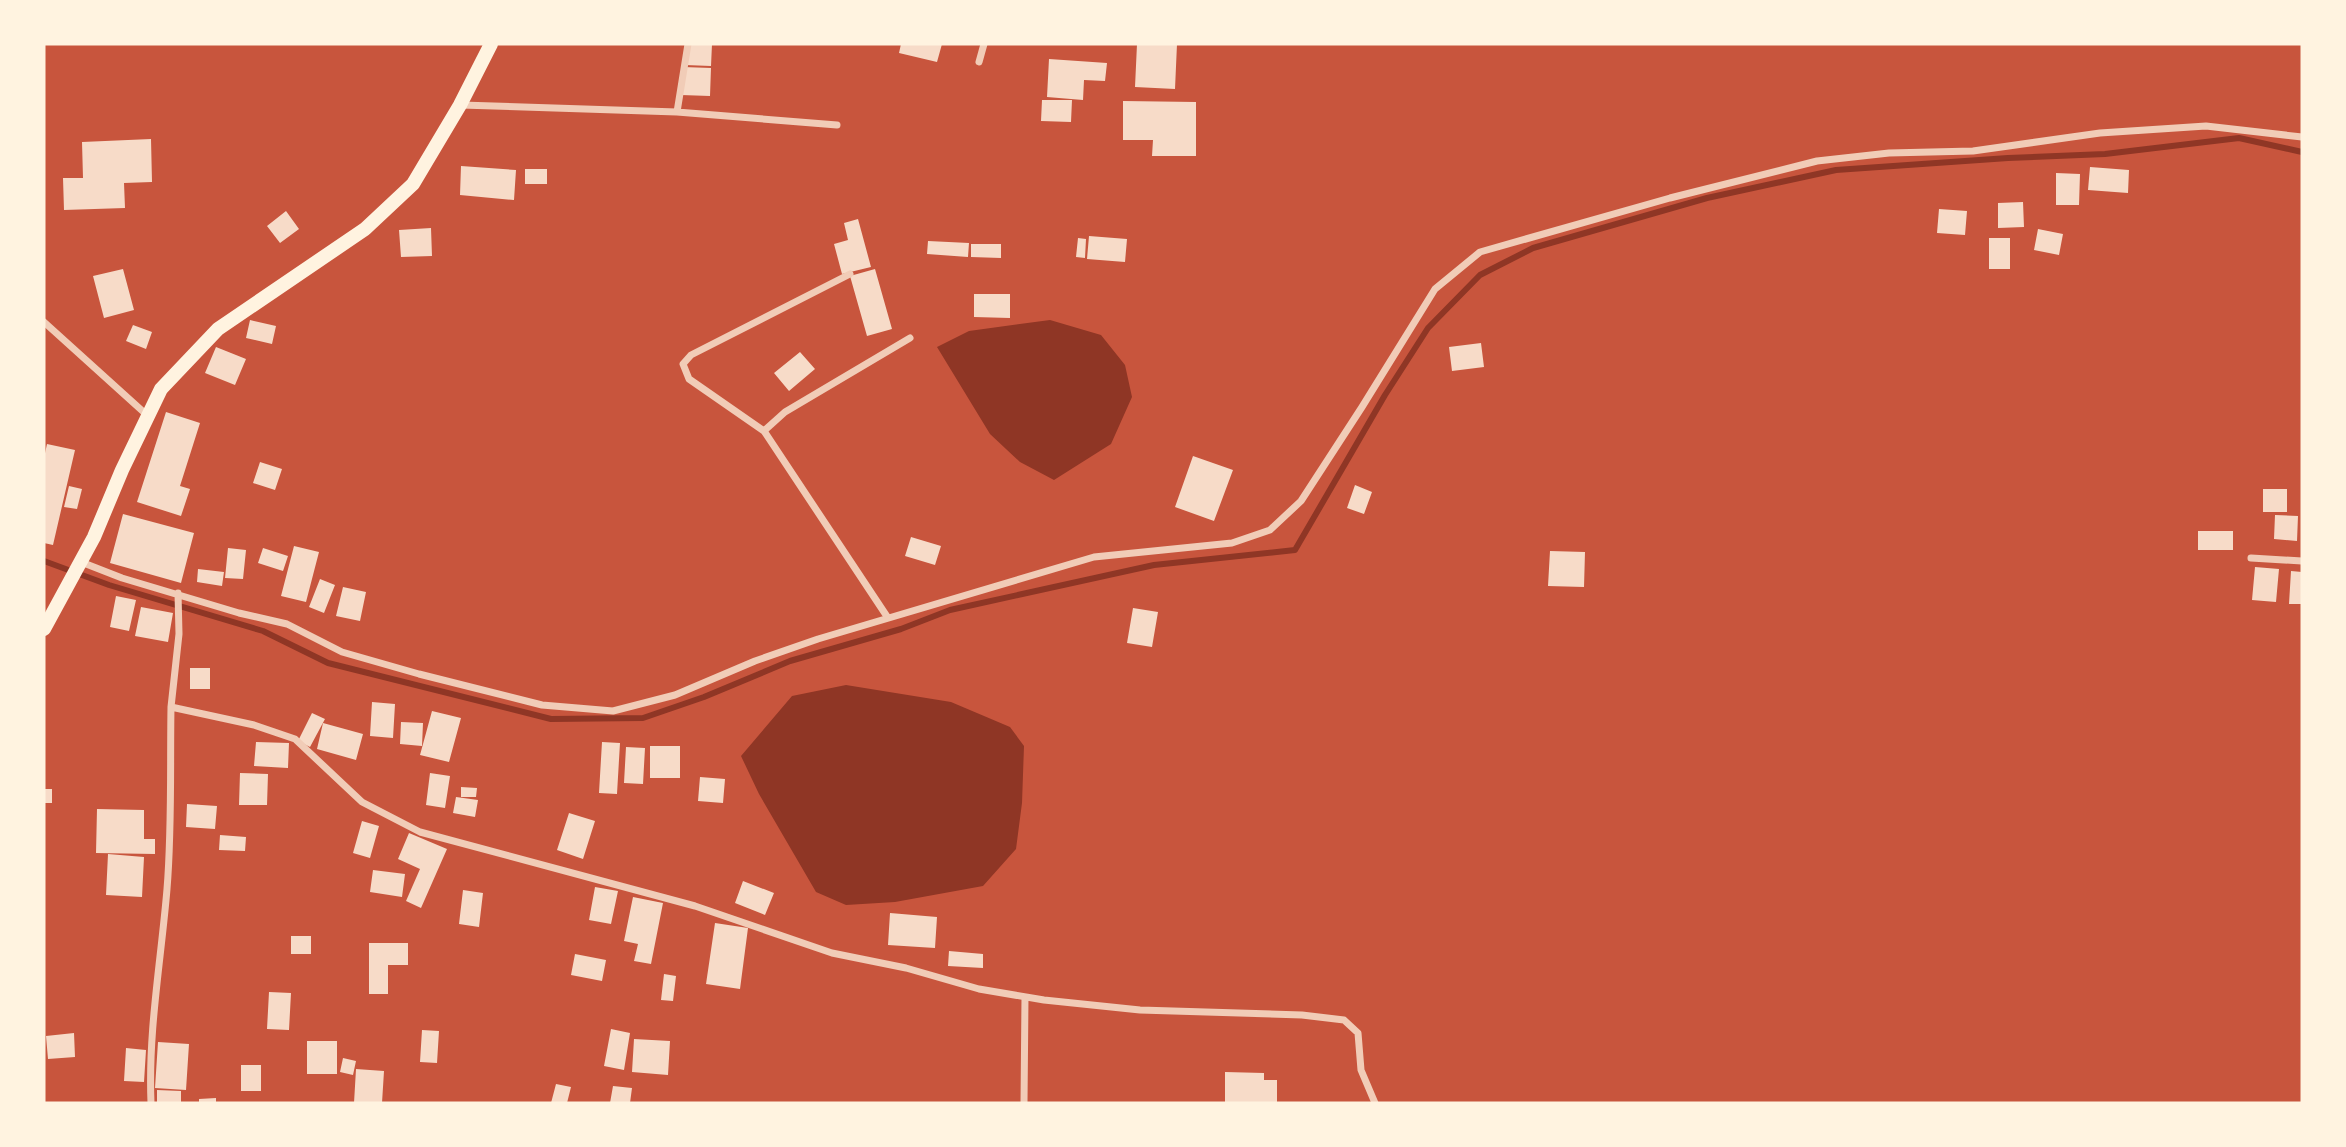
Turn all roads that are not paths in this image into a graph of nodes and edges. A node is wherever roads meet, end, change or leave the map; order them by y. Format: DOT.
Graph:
graph roads {
  1 [pos="491,44"];
  2 [pos="688,44"];
  3 [pos="984,44"];
  4 [pos="979,62"];
  5 [pos="460,105"];
  6 [pos="677,112"];
  7 [pos="837,125"];
  8 [pos="2302,137"];
  9 [pos="850,274"];
  10 [pos="44,322"];
  11 [pos="910,338"];
  12 [pos="148,416"];
  13 [pos="764,431"];
  14 [pos="2251,558"];
  15 [pos="81,561"];
  16 [pos="2302,561"];
  17 [pos="178,593"];
  18 [pos="888,618"];
  19 [pos="44,629"];
  20 [pos="172,707"];
  21 [pos="1025,997"];
  22 [pos="151,1103"];
  23 [pos="1024,1103"];
  24 [pos="1375,1103"];
  1 -- 5 [label="main road"];
  2 -- 6 [label="street"];
  3 -- 4 [label="street"];
  5 -- 6 [label="street"];
  5 -- 12 [label="main road"];
  6 -- 7 [label="street"];
  8 -- 18 [label="street"];
  9 -- 13 [label="street"];
  10 -- 12 [label="street"];
  11 -- 13 [label="street"];
  12 -- 15 [label="main road"];
  13 -- 18 [label="street"];
  14 -- 16 [label="street"];
  15 -- 17 [label="street"];
  15 -- 19 [label="main road"];
  17 -- 18 [label="street"];
  17 -- 20 [label="street"];
  20 -- 21 [label="street"];
  20 -- 22 [label="street"];
  21 -- 23 [label="street"];
  21 -- 24 [label="street"];
}
